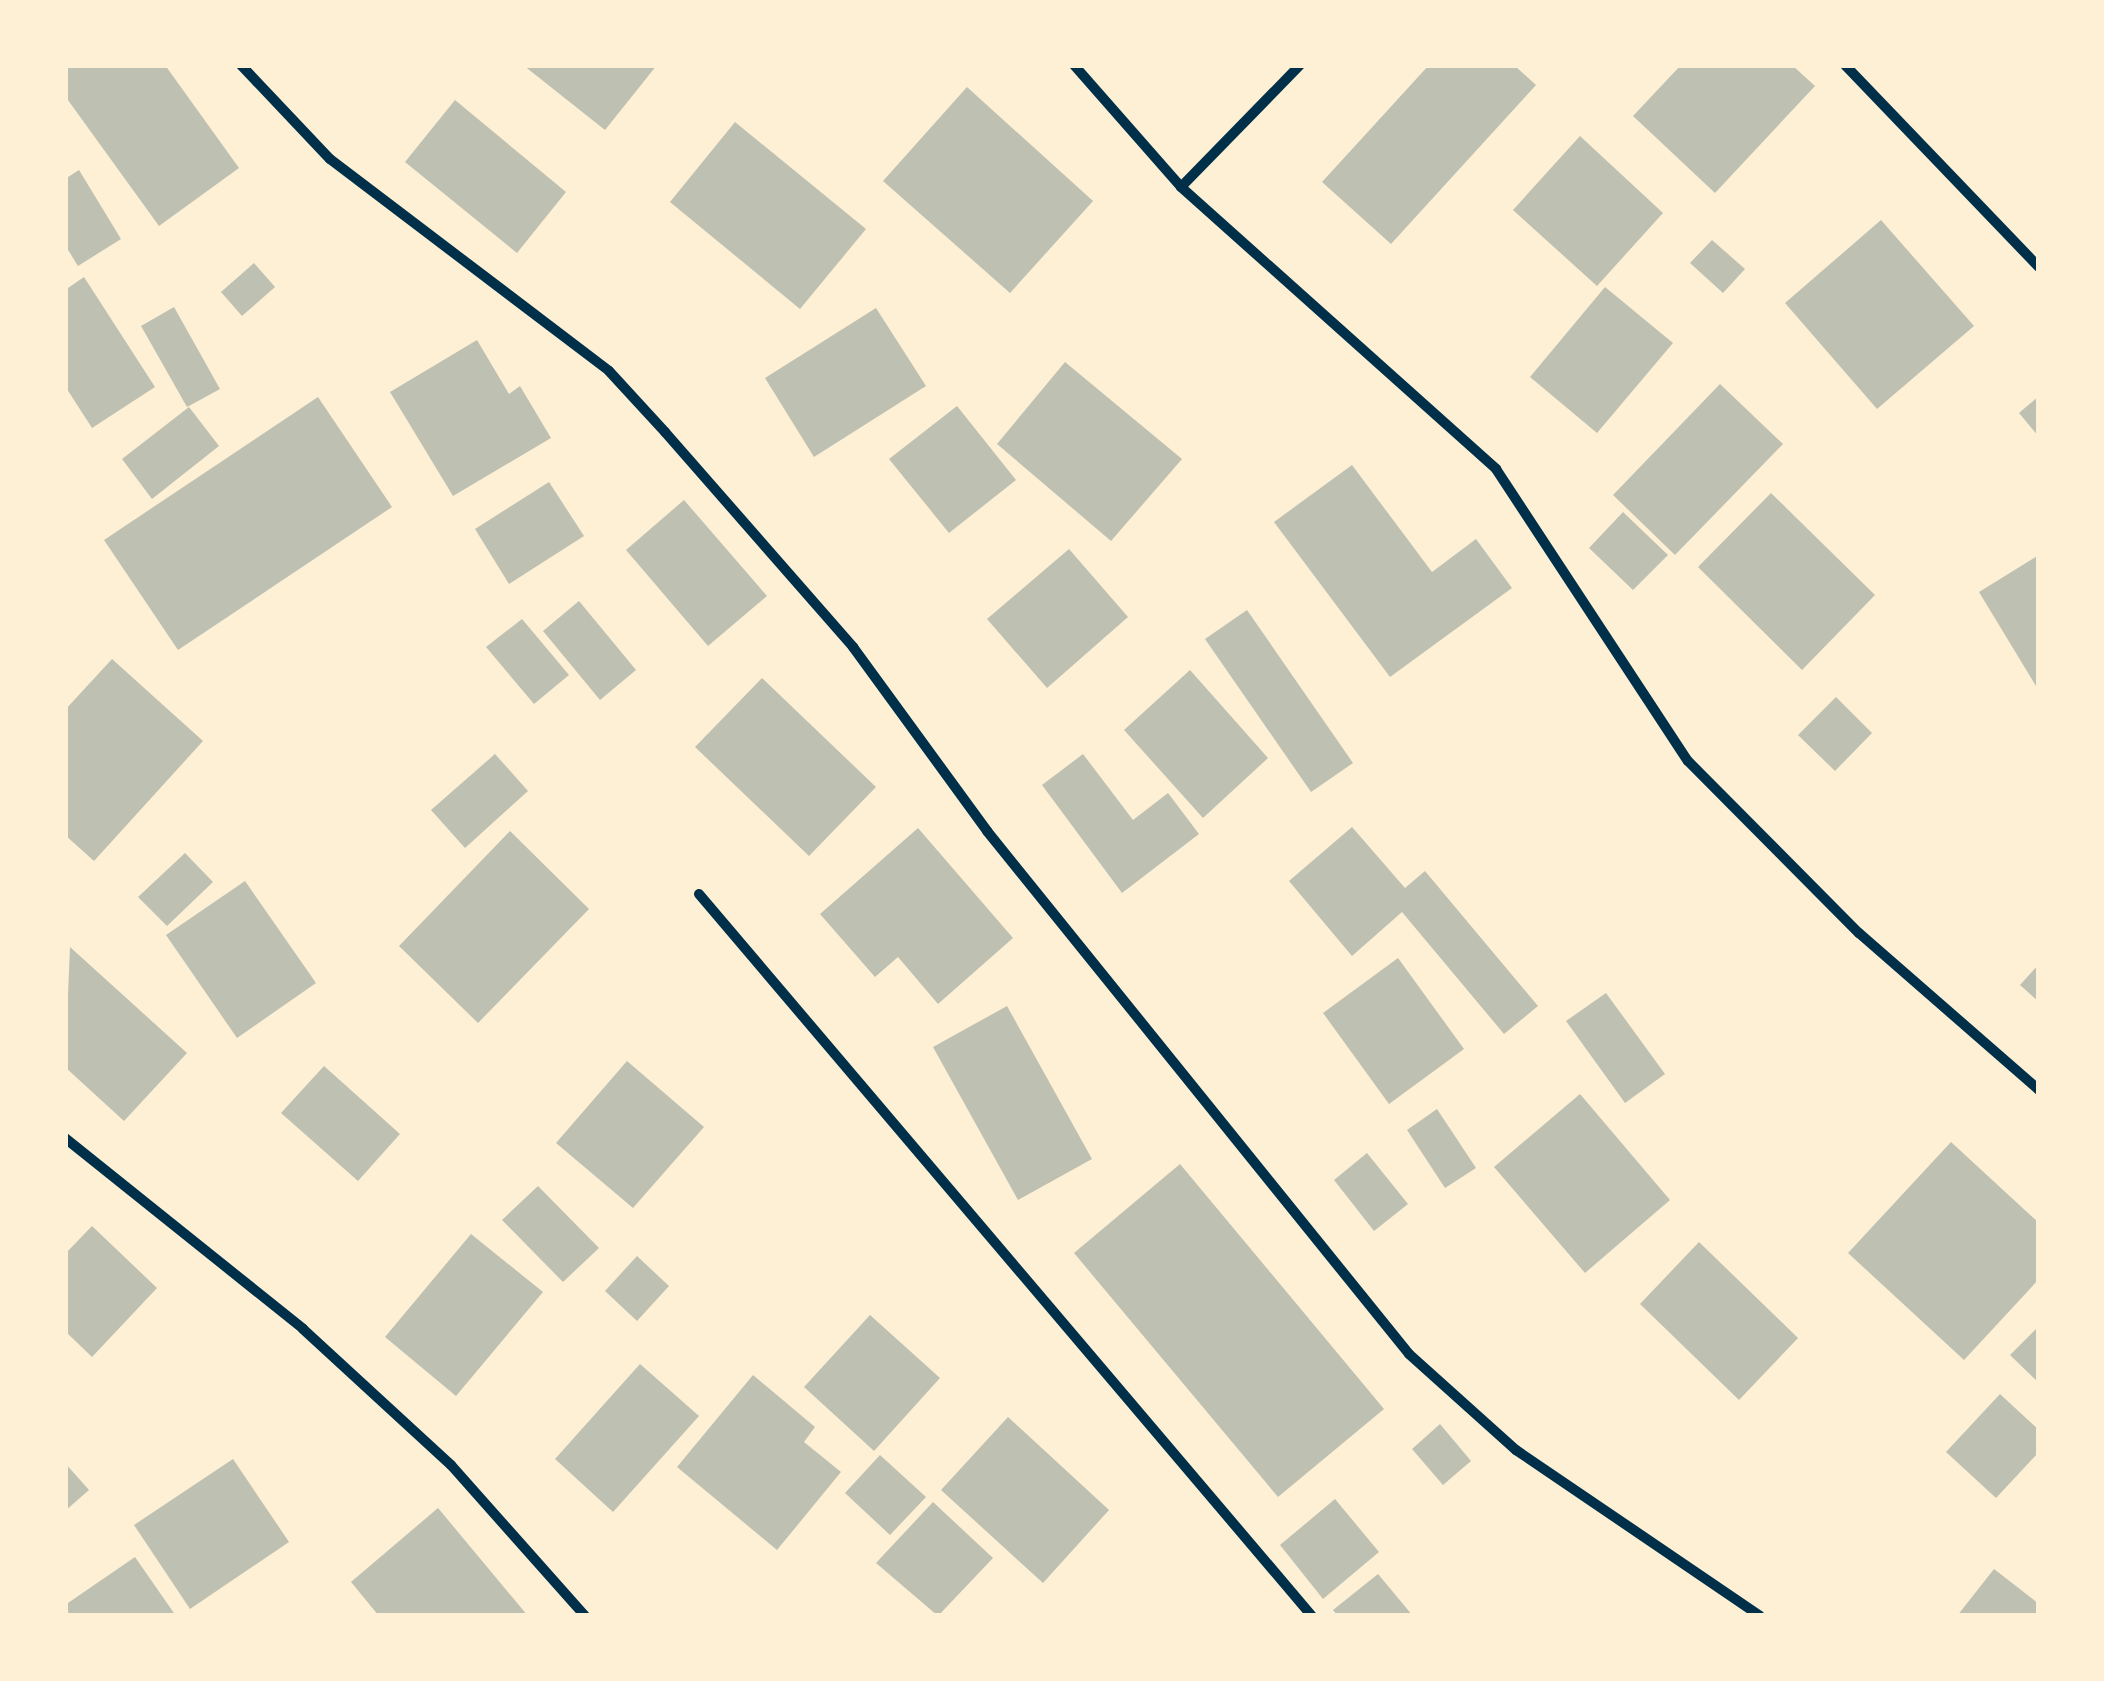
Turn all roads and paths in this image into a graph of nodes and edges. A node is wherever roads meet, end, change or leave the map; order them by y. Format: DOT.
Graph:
graph roads {
  1 [pos="241,65"];
  2 [pos="1074,65"];
  3 [pos="1300,65"];
  4 [pos="1845,65"];
  5 [pos="1181,187"];
  6 [pos="2039,267"];
  7 [pos="699,894"];
  8 [pos="2039,1090"];
  9 [pos="65,1138"];
  10 [pos="585,1616"];
  11 [pos="1312,1616"];
  12 [pos="1760,1616"];
  1 -- 12 [label="street"];
  2 -- 5 [label="street"];
  3 -- 5 [label="street"];
  4 -- 6 [label="street"];
  5 -- 8 [label="street"];
  7 -- 11 [label="street"];
  9 -- 10 [label="street"];
}
